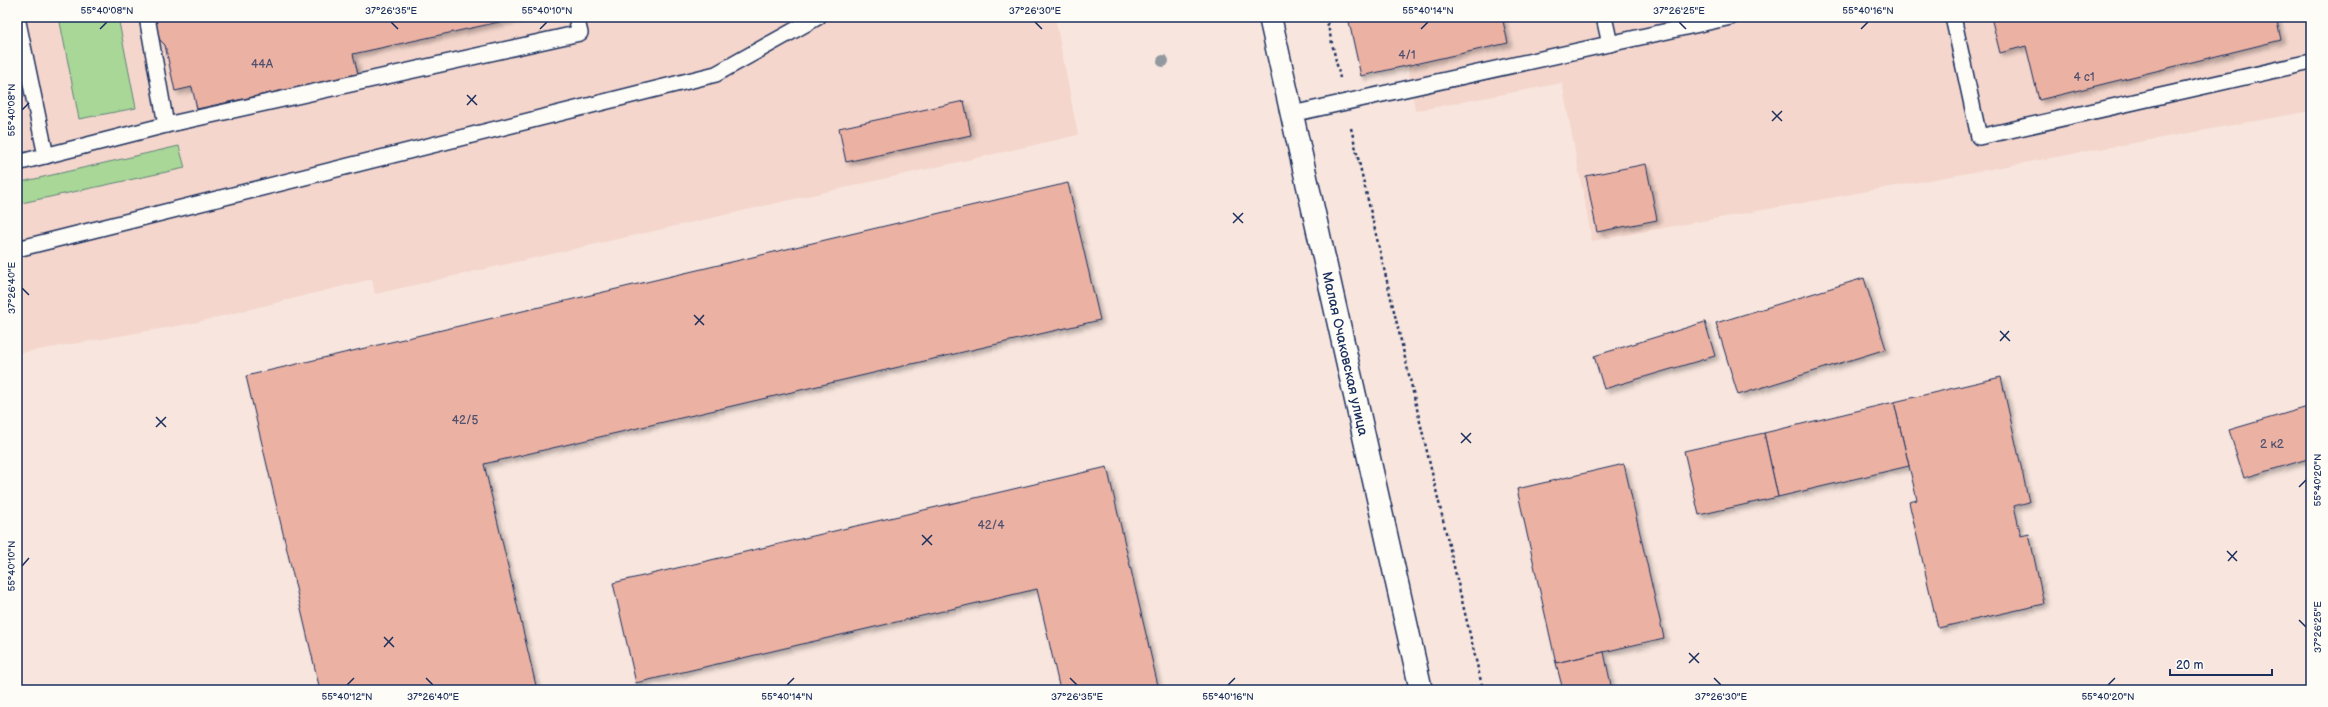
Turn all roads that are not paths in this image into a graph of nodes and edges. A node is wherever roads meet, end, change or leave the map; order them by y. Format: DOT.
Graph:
graph roads {
  1 [pos="17,17"];
  2 [pos="147,17"];
  3 [pos="576,17"];
  4 [pos="818,17"];
  5 [pos="1270,17"];
  6 [pos="1604,17"];
  7 [pos="1731,17"];
  8 [pos="1952,17"];
  9 [pos="1610,44"];
  10 [pos="2311,62"];
  11 [pos="1292,114"];
  12 [pos="166,125"];
  13 [pos="46,156"];
  14 [pos="17,163"];
  15 [pos="17,249"];
  16 [pos="1421,690"];
  1 -- 13 [label="lane"];
  2 -- 12 [label="lane"];
  3 -- 12 [label="lane"];
  4 -- 15 [label="lane"];
  5 -- 11 [label="street, Малая Очаковская улица"];
  6 -- 9 [label="lane"];
  7 -- 9 [label="lane"];
  8 -- 10 [label="lane"];
  9 -- 11 [label="lane"];
  11 -- 16 [label="street, Малая Очаковская улица"];
  12 -- 13 [label="lane"];
  13 -- 14 [label="lane"];
}
